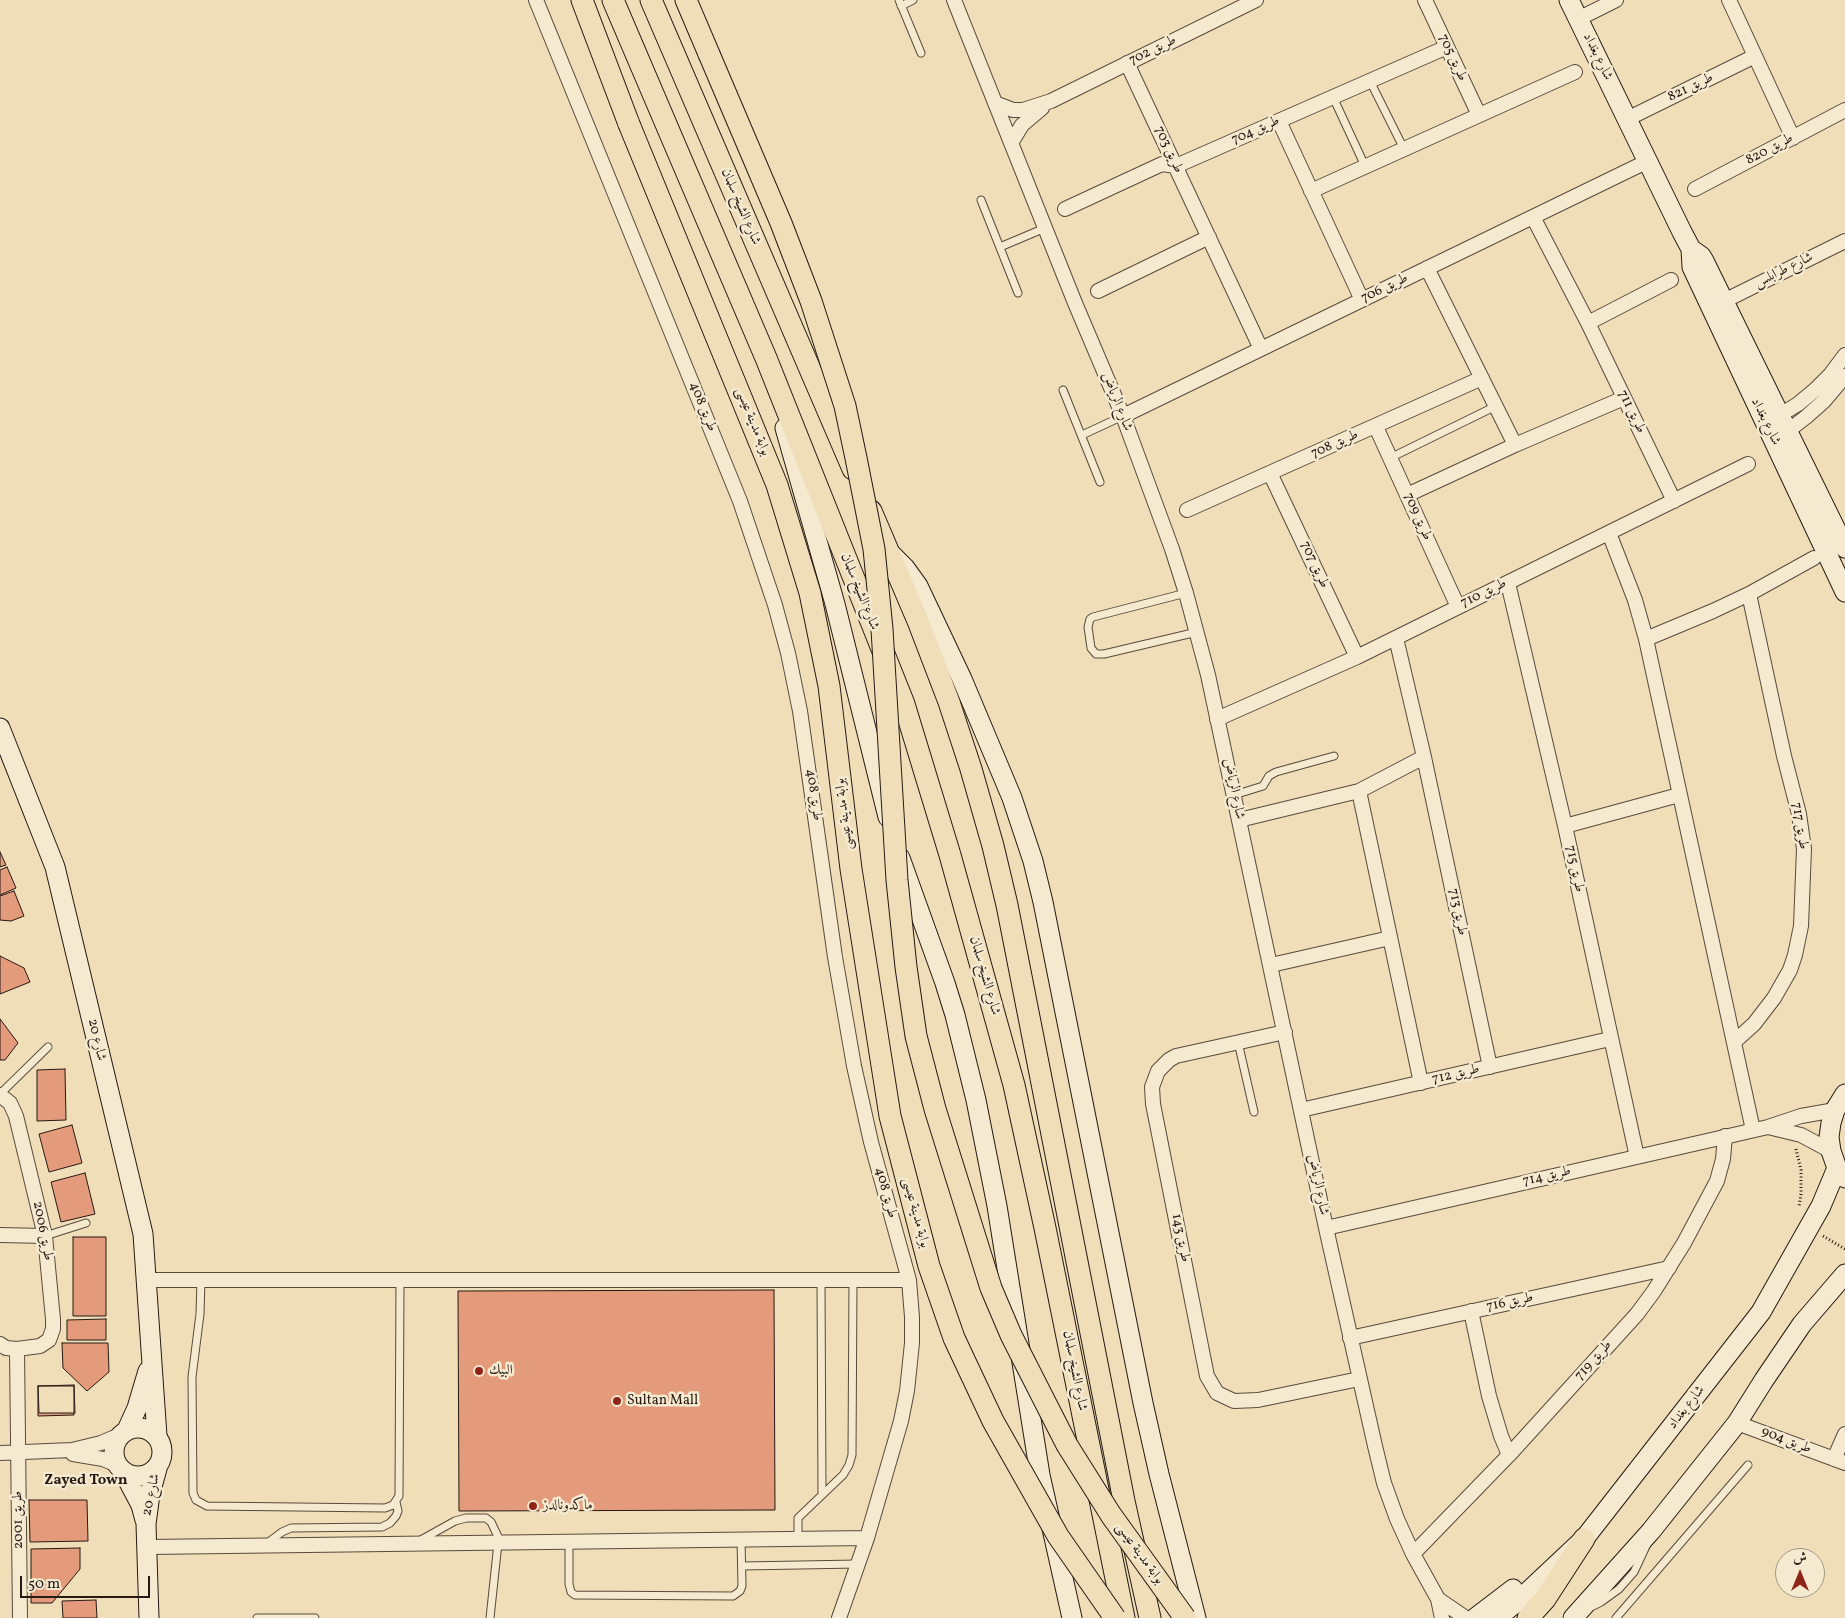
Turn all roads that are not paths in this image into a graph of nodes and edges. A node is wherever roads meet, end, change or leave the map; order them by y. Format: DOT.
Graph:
graph roads {
  1 [pos="536,0"];
  2 [pos="582,0"];
  3 [pos="613,0"];
  4 [pos="651,0"];
  5 [pos="686,0"];
  6 [pos="914,0"];
  7 [pos="954,0"];
  8 [pos="1256,0"];
  9 [pos="1425,0"];
  10 [pos="1569,0"];
  11 [pos="1616,0"];
  12 [pos="1729,0"];
  13 [pos="900,3"];
  14 [pos="1578,19"];
  15 [pos="1447,47"];
  16 [pos="921,53"];
  17 [pos="1755,56"];
  18 [pos="1127,63"];
  19 [pos="1575,72"];
  20 [pos="1370,81"];
  21 [pos="1332,97"];
  22 [pos="1051,102"];
  23 [pos="995,103"];
  24 [pos="1845,110"];
  25 [pos="1479,115"];
  26 [pos="1627,119"];
  27 [pos="1279,121"];
  28 [pos="1793,138"];
  29 [pos="1011,143"];
  30 [pos="1404,149"];
  31 [pos="1648,161"];
  32 [pos="1176,166"];
  33 [pos="1365,166"];
  34 [pos="1695,189"];
  35 [pos="1311,191"];
  36 [pos="981,200"];
  37 [pos="1065,209"];
  38 [pos="1532,217"];
  39 [pos="1045,228"];
  40 [pos="1209,237"];
  41 [pos="1845,241"];
  42 [pos="1000,247"];
  43 [pos="1691,249"];
  44 [pos="1427,268"];
  45 [pos="1671,280"];
  46 [pos="1098,291"];
  47 [pos="1018,293"];
  48 [pos="1362,300"];
  49 [pos="1724,301"];
  50 [pos="1588,324"];
  51 [pos="1261,349"];
  52 [pos="1845,355"];
  53 [pos="766,358"];
  54 [pos="1482,378"];
  55 [pos="1842,383"];
  56 [pos="1063,390"];
  57 [pos="1624,398"];
  58 [pos="1496,406"];
  59 [pos="1123,416"];
  60 [pos="1376,427"];
  61 [pos="1777,428"];
  62 [pos="1082,435"];
  63 [pos="1515,445"];
  64 [pos="1390,458"];
  65 [pos="1748,464"];
  66 [pos="1270,473"];
  67 [pos="1100,482"];
  68 [pos="1407,495"];
  69 [pos="1674,501"];
  70 [pos="1187,510"];
  71 [pos="1609,533"];
  72 [pos="1845,548"];
  73 [pos="889,552"];
  74 [pos="1814,558"];
  75 [pos="1508,583"];
  76 [pos="1845,592"];
  77 [pos="1186,593"];
  78 [pos="1749,594"];
  79 [pos="1458,607"];
  80 [pos="1197,632"];
  81 [pos="1396,638"];
  82 [pos="1646,639"];
  83 [pos="1357,657"];
  84 [pos="1217,719"];
  85 [pos="0,728"];
  86 [pos="1334,756"];
  87 [pos="1424,757"];
  88 [pos="1359,791"];
  89 [pos="1234,795"];
  90 [pos="1679,795"];
  91 [pos="1239,820"];
  92 [pos="1565,826"];
  93 [pos="1390,938"];
  94 [pos="1271,965"];
  95 [pos="1285,1032"];
  96 [pos="1610,1039"];
  97 [pos="1238,1042"];
  98 [pos="1734,1042"];
  99 [pos="48,1047"];
  100 [pos="1490,1067"];
  101 [pos="1421,1083"];
  102 [pos="0,1095"];
  103 [pos="1840,1102"];
  104 [pos="1301,1110"];
  105 [pos="1254,1112"];
  106 [pos="1768,1126"];
  107 [pos="1753,1130"];
  108 [pos="1725,1136"];
  109 [pos="1637,1157"];
  110 [pos="1838,1166"];
  111 [pos="86,1223"];
  112 [pos="1326,1228"];
  113 [pos="0,1235"];
  114 [pos="45,1236"];
  115 [pos="1669,1268"];
  116 [pos="1845,1274"];
  117 [pos="146,1280"];
  118 [pos="201,1280"];
  119 [pos="400,1280"];
  120 [pos="821,1280"];
  121 [pos="853,1280"];
  122 [pos="909,1280"];
  123 [pos="1471,1312"];
  124 [pos="1350,1338"];
  125 [pos="0,1344"];
  126 [pos="17,1349"];
  127 [pos="151,1362"];
  128 [pos="1359,1379"];
  129 [pos="1738,1423"];
  130 [pos="124,1432"];
  131 [pos="1845,1434"];
  132 [pos="157,1436"];
  133 [pos="18,1452"];
  134 [pos="58,1452"];
  135 [pos="0,1453"];
  136 [pos="1509,1455"];
  137 [pos="1840,1461"];
  138 [pos="158,1465"];
  139 [pos="1748,1465"];
  140 [pos="120,1468"];
  141 [pos="822,1495"];
  142 [pos="396,1502"];
  143 [pos="146,1524"];
  144 [pos="867,1538"];
  145 [pos="741,1539"];
  146 [pos="798,1539"];
  147 [pos="1584,1539"];
  148 [pos="569,1542"];
  149 [pos="499,1543"];
  150 [pos="414,1544"];
  151 [pos="264,1546"];
  152 [pos="147,1547"];
  153 [pos="1413,1554"];
  154 [pos="858,1564"];
  155 [pos="742,1566"];
  156 [pos="1438,1600"];
  157 [pos="1577,1614"];
  158 [pos="1193,1615"];
  159 [pos="20,1618"];
  160 [pos="149,1618"];
  161 [pos="257,1618"];
  162 [pos="315,1618"];
  163 [pos="490,1618"];
  164 [pos="839,1618"];
  165 [pos="1072,1618"];
  166 [pos="1115,1618"];
  167 [pos="1124,1618"];
  168 [pos="1150,1618"];
  169 [pos="1442,1618"];
  170 [pos="1466,1618"];
  171 [pos="1475,1618"];
  172 [pos="1497,1618"];
  173 [pos="1528,1618"];
  174 [pos="1616,1618"];
  1 -- 122 [label="street, طريق 408"];
  2 -- 166 [label="main road, بوابة مدينة عيسى, bridge"];
  3 -- 53 [label="main road, شارع الشيخ سلمان"];
  4 -- 73 [label="main road, شارع الشيخ سلمان"];
  5 -- 158 [label="main road, بوابة مدينة عيسى, bridge"];
  6 -- 13 [label="lane"];
  7 -- 23 [label="street, شارع الرياض"];
  8 -- 18 [label="street, طريق 702"];
  9 -- 15 [label="street, طريق 705"];
  10 -- 14 [label="main road, شارع بغداد"];
  11 -- 14 [label="street"];
  12 -- 17 [label="street"];
  13 -- 16 [label="lane"];
  14 -- 26 [label="main road, شارع بغداد"];
  15 -- 20 [label="street, طريق 704"];
  15 -- 25 [label="street, طريق 705"];
  17 -- 26 [label="street, طريق 821"];
  17 -- 28 [label="street"];
  18 -- 22 [label="street, طريق 702"];
  18 -- 32 [label="street, طريق 703"];
  19 -- 25 [label="street"];
  20 -- 21 [label="street, طريق 704"];
  20 -- 30 [label="lane"];
  21 -- 27 [label="street, طريق 704"];
  21 -- 33 [label="lane"];
  22 -- 23 [label="street, طريق 702"];
  22 -- 29 [label="street, طريق 702"];
  23 -- 29 [label="street, شارع الرياض"];
  24 -- 28 [label="street, طريق 820"];
  25 -- 30 [label="street"];
  26 -- 31 [label="main road, شارع بغداد"];
  27 -- 32 [label="street, طريق 704"];
  27 -- 35 [label="street"];
  28 -- 34 [label="street, طريق 820"];
  29 -- 39 [label="street, شارع الرياض"];
  30 -- 33 [label="street"];
  31 -- 38 [label="street, طريق 706"];
  31 -- 43 [label="main road, شارع بغداد"];
  32 -- 37 [label="street, طريق 704"];
  32 -- 40 [label="street, طريق 703"];
  33 -- 35 [label="street"];
  35 -- 48 [label="street"];
  36 -- 42 [label="lane"];
  38 -- 44 [label="street, طريق 706"];
  38 -- 50 [label="street, طريق 711"];
  39 -- 42 [label="lane"];
  39 -- 59 [label="street, شارع الرياض"];
  40 -- 46 [label="street"];
  40 -- 51 [label="street, طريق 703"];
  41 -- 49 [label="street, شارع طرابلس"];
  42 -- 47 [label="lane"];
  43 -- 49 [label="main road, شارع بغداد"];
  43 -- 61 [label="main road, شارع بغداد"];
  44 -- 48 [label="street, طريق 706"];
  44 -- 54 [label="street"];
  45 -- 50 [label="street"];
  48 -- 51 [label="street, طريق 706"];
  49 -- 61 [label="main road, شارع بغداد"];
  50 -- 57 [label="street, طريق 711"];
  51 -- 59 [label="street, طريق 706"];
  52 -- 61 [label="street"];
  53 -- 165 [label="main road, شارع الشيخ سلمان"];
  53 -- 167 [label="main road, شارع الشيخ سلمان"];
  54 -- 58 [label="street"];
  54 -- 60 [label="street, طريق 708"];
  55 -- 61 [label="street"];
  56 -- 62 [label="lane"];
  57 -- 63 [label="street"];
  57 -- 69 [label="street, طريق 711"];
  58 -- 63 [label="street"];
  58 -- 64 [label="lane"];
  59 -- 62 [label="lane"];
  59 -- 77 [label="street, شارع الرياض"];
  60 -- 64 [label="street, طريق 709"];
  60 -- 66 [label="street, طريق 708"];
  61 -- 72 [label="main road, شارع بغداد"];
  61 -- 76 [label="main road, شارع بغداد"];
  62 -- 67 [label="lane"];
  63 -- 68 [label="street"];
  64 -- 68 [label="street, طريق 709"];
  65 -- 69 [label="street, طريق 710"];
  66 -- 70 [label="street, طريق 708"];
  66 -- 83 [label="street, طريق 707"];
  68 -- 79 [label="street, طريق 709"];
  69 -- 71 [label="street, طريق 710"];
  71 -- 75 [label="street, طريق 710"];
  71 -- 82 [label="street"];
  73 -- 158 [label="main road, شارع الشيخ سلمان"];
  73 -- 168 [label="main road, شارع الشيخ سلمان"];
  74 -- 78 [label="street"];
  75 -- 79 [label="street, طريق 710"];
  75 -- 92 [label="street, طريق 715"];
  77 -- 80 [label="street, شارع الرياض"];
  77 -- 80 [label="lane"];
  78 -- 82 [label="street"];
  78 -- 98 [label="street, طريق 717"];
  79 -- 81 [label="street, طريق 710"];
  80 -- 84 [label="street, شارع الرياض"];
  81 -- 83 [label="street, طريق 710"];
  81 -- 87 [label="street, طريق 713"];
  82 -- 90 [label="street"];
  83 -- 84 [label="street, طريق 710"];
  84 -- 89 [label="street, شارع الرياض"];
  85 -- 117 [label="main road, شارع 20"];
  86 -- 89 [label="lane"];
  87 -- 88 [label="street"];
  87 -- 100 [label="street, طريق 713"];
  88 -- 91 [label="street"];
  88 -- 93 [label="street"];
  89 -- 91 [label="street, شارع الرياض"];
  90 -- 92 [label="street"];
  90 -- 98 [label="street"];
  91 -- 94 [label="street, شارع الرياض"];
  92 -- 96 [label="street, طريق 715"];
  93 -- 94 [label="street"];
  93 -- 101 [label="street"];
  94 -- 95 [label="street, شارع الرياض"];
  95 -- 97 [label="street, طريق 143"];
  95 -- 104 [label="street, شارع الرياض"];
  96 -- 100 [label="street, طريق 712"];
  96 -- 109 [label="street, طريق 715"];
  97 -- 105 [label="lane"];
  97 -- 128 [label="street, طريق 143"];
  98 -- 107 [label="street"];
  99 -- 102 [label="lane"];
  100 -- 101 [label="street, طريق 712"];
  101 -- 104 [label="street, طريق 712"];
  102 -- 114 [label="street, طريق 2006"];
  103 -- 106 [label="street, طريق 714"];
  103 -- 110 [label="main road"];
  104 -- 112 [label="street, شارع الرياض"];
  106 -- 107 [label="street, طريق 714"];
  106 -- 110 [label="street, طريق 714"];
  107 -- 108 [label="street, طريق 714"];
  108 -- 109 [label="street, طريق 714"];
  108 -- 115 [label="street, طريق 719"];
  109 -- 112 [label="street, طريق 714"];
  110 -- 147 [label="main road, شارع بغداد"];
  111 -- 114 [label="lane"];
  112 -- 124 [label="street, شارع الرياض"];
  113 -- 114 [label="street"];
  114 -- 126 [label="street, طريق 2006"];
  115 -- 123 [label="street, طريق 716"];
  115 -- 136 [label="street, طريق 719"];
  116 -- 129 [label="main road"];
  117 -- 118 [label="street"];
  117 -- 127 [label="main road, شارع 20"];
  118 -- 119 [label="street"];
  118 -- 142 [label="lane"];
  119 -- 120 [label="street"];
  119 -- 142 [label="lane"];
  120 -- 121 [label="street"];
  120 -- 141 [label="lane"];
  121 -- 122 [label="street"];
  121 -- 141 [label="lane"];
  122 -- 144 [label="street, طريق 408"];
  123 -- 124 [label="street, طريق 716"];
  123 -- 136 [label="street"];
  124 -- 128 [label="street, شارع الرياض"];
  125 -- 126 [label="street, طريق 2006"];
  126 -- 133 [label="street"];
  127 -- 130 [label="main road, شارع 20"];
  127 -- 132 [label="main road, شارع 20"];
  128 -- 153 [label="street, شارع الرياض"];
  129 -- 137 [label="street, طريق 904"];
  129 -- 157 [label="main road"];
  130 -- 132 [label="main road"];
  130 -- 134 [label="street"];
  130 -- 140 [label="main road"];
  131 -- 137 [label="street, طريق 904"];
  132 -- 138 [label="main road"];
  133 -- 134 [label="street"];
  133 -- 135 [label="street"];
  133 -- 159 [label="street, طريق 2001"];
  134 -- 140 [label="street"];
  136 -- 153 [label="street, طريق 719"];
  138 -- 140 [label="main road"];
  138 -- 143 [label="main road, شارع 20"];
  139 -- 174 [label="lane"];
  140 -- 143 [label="main road, شارع 20"];
  141 -- 146 [label="lane"];
  142 -- 151 [label="lane"];
  143 -- 152 [label="main road, شارع 20"];
  144 -- 146 [label="street"];
  144 -- 154 [label="street, طريق 408"];
  145 -- 146 [label="street"];
  145 -- 148 [label="street"];
  145 -- 155 [label="lane"];
  147 -- 171 [label="main road"];
  147 -- 172 [label="main road, شارع بغداد"];
  147 -- 173 [label="main road"];
  148 -- 149 [label="street"];
  148 -- 155 [label="lane"];
  149 -- 150 [label="street"];
  149 -- 150 [label="lane"];
  149 -- 163 [label="lane"];
  150 -- 151 [label="street"];
  151 -- 152 [label="street"];
  152 -- 160 [label="main road, شارع 20"];
  153 -- 156 [label="street, شارع الرياض"];
  154 -- 155 [label="lane"];
  154 -- 164 [label="street, طريق 408"];
  156 -- 169 [label="street, شارع الرياض"];
  156 -- 170 [label="street, شارع الرياض"];
  161 -- 162 [label="lane"];
}
